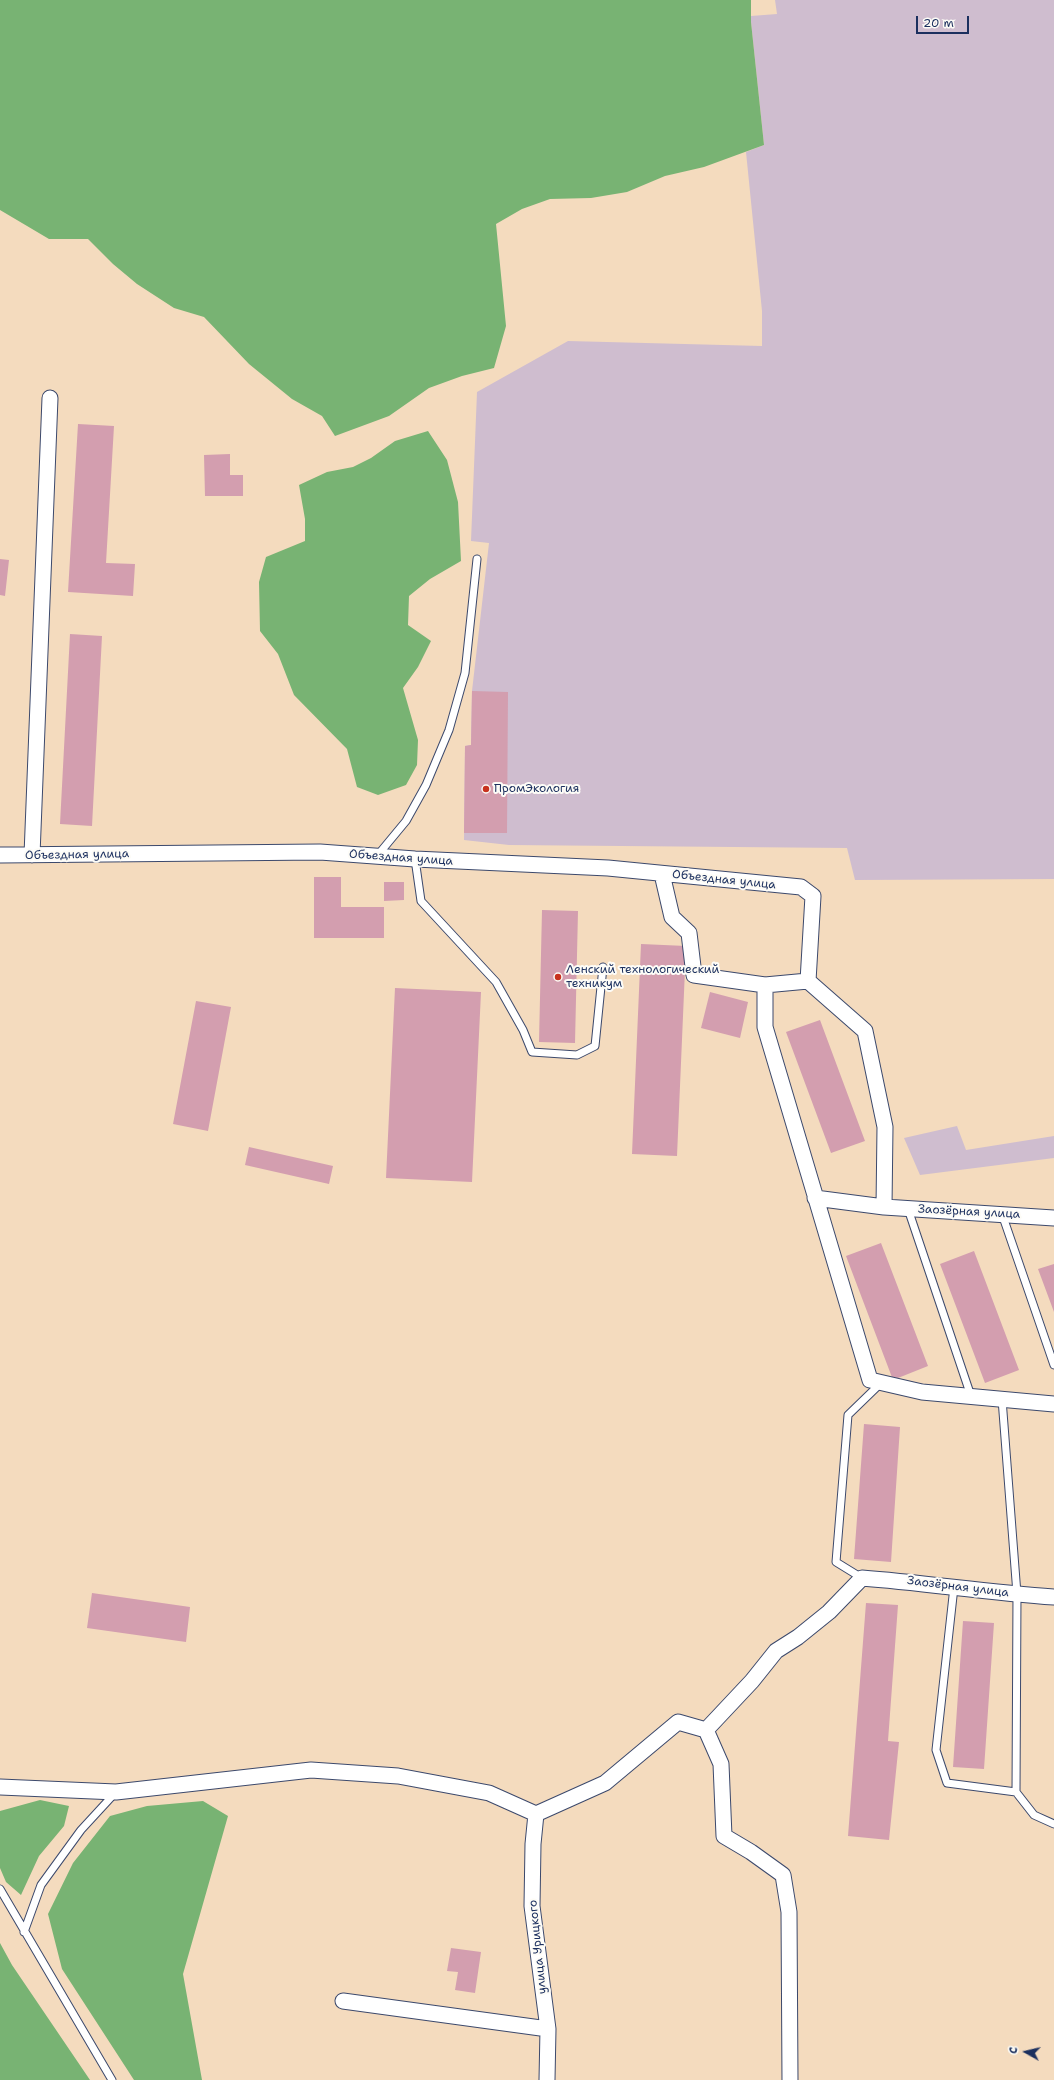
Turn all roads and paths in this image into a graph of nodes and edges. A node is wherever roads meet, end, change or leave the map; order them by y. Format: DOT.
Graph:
graph roads {
  1 [pos="50,398"];
  2 [pos="477,559"];
  3 [pos="0,855"];
  4 [pos="32,855"];
  5 [pos="377,856"];
  6 [pos="415,859"];
  7 [pos="662,874"];
  8 [pos="603,967"];
  9 [pos="808,981"];
  10 [pos="765,985"];
  11 [pos="815,1198"];
  12 [pos="884,1207"];
  13 [pos="908,1209"];
  14 [pos="1002,1214"];
  15 [pos="1054,1218"];
  16 [pos="1054,1365"];
  17 [pos="881,1383"];
  18 [pos="971,1396"];
  19 [pos="1002,1399"];
  20 [pos="1054,1404"];
  21 [pos="862,1578"];
  22 [pos="954,1587"];
  23 [pos="1018,1594"];
  24 [pos="1054,1597"];
  25 [pos="706,1730"];
  26 [pos="0,1787"];
  27 [pos="116,1792"];
  28 [pos="1016,1792"];
  29 [pos="536,1814"];
  30 [pos="1054,1824"];
  31 [pos="0,1889"];
  32 [pos="24,1932"];
  33 [pos="343,2001"];
  34 [pos="548,2029"];
  35 [pos="112,2080"];
  36 [pos="548,2080"];
  37 [pos="790,2080"];
  1 -- 4 [label="street"];
  2 -- 5 [label="lane"];
  3 -- 4 [label="street, Объездная улица"];
  4 -- 5 [label="street, Объездная улица"];
  5 -- 6 [label="street, Объездная улица"];
  6 -- 7 [label="street, Объездная улица"];
  6 -- 8 [label="lane"];
  7 -- 9 [label="street, Объездная улица"];
  7 -- 10 [label="street"];
  9 -- 10 [label="street"];
  9 -- 12 [label="street"];
  10 -- 11 [label="street"];
  11 -- 12 [label="street, Заозёрная улица"];
  11 -- 17 [label="street"];
  12 -- 13 [label="street, Заозёрная улица"];
  13 -- 14 [label="street, Заозёрная улица"];
  13 -- 18 [label="lane"];
  14 -- 15 [label="street, Заозёрная улица"];
  14 -- 16 [label="lane"];
  17 -- 18 [label="street"];
  17 -- 21 [label="lane"];
  18 -- 19 [label="street"];
  19 -- 20 [label="street"];
  19 -- 23 [label="lane"];
  21 -- 22 [label="street, Заозёрная улица"];
  21 -- 25 [label="street"];
  22 -- 23 [label="street, Заозёрная улица"];
  22 -- 28 [label="lane"];
  23 -- 24 [label="street, Заозёрная улица"];
  23 -- 28 [label="lane"];
  25 -- 29 [label="street"];
  25 -- 37 [label="street"];
  26 -- 27 [label="street"];
  27 -- 29 [label="street"];
  27 -- 32 [label="lane"];
  28 -- 30 [label="lane"];
  29 -- 34 [label="street, улица Урицкого"];
  31 -- 32 [label="lane"];
  32 -- 35 [label="lane"];
  33 -- 34 [label="street"];
  34 -- 36 [label="street, улица Урицкого"];
}
